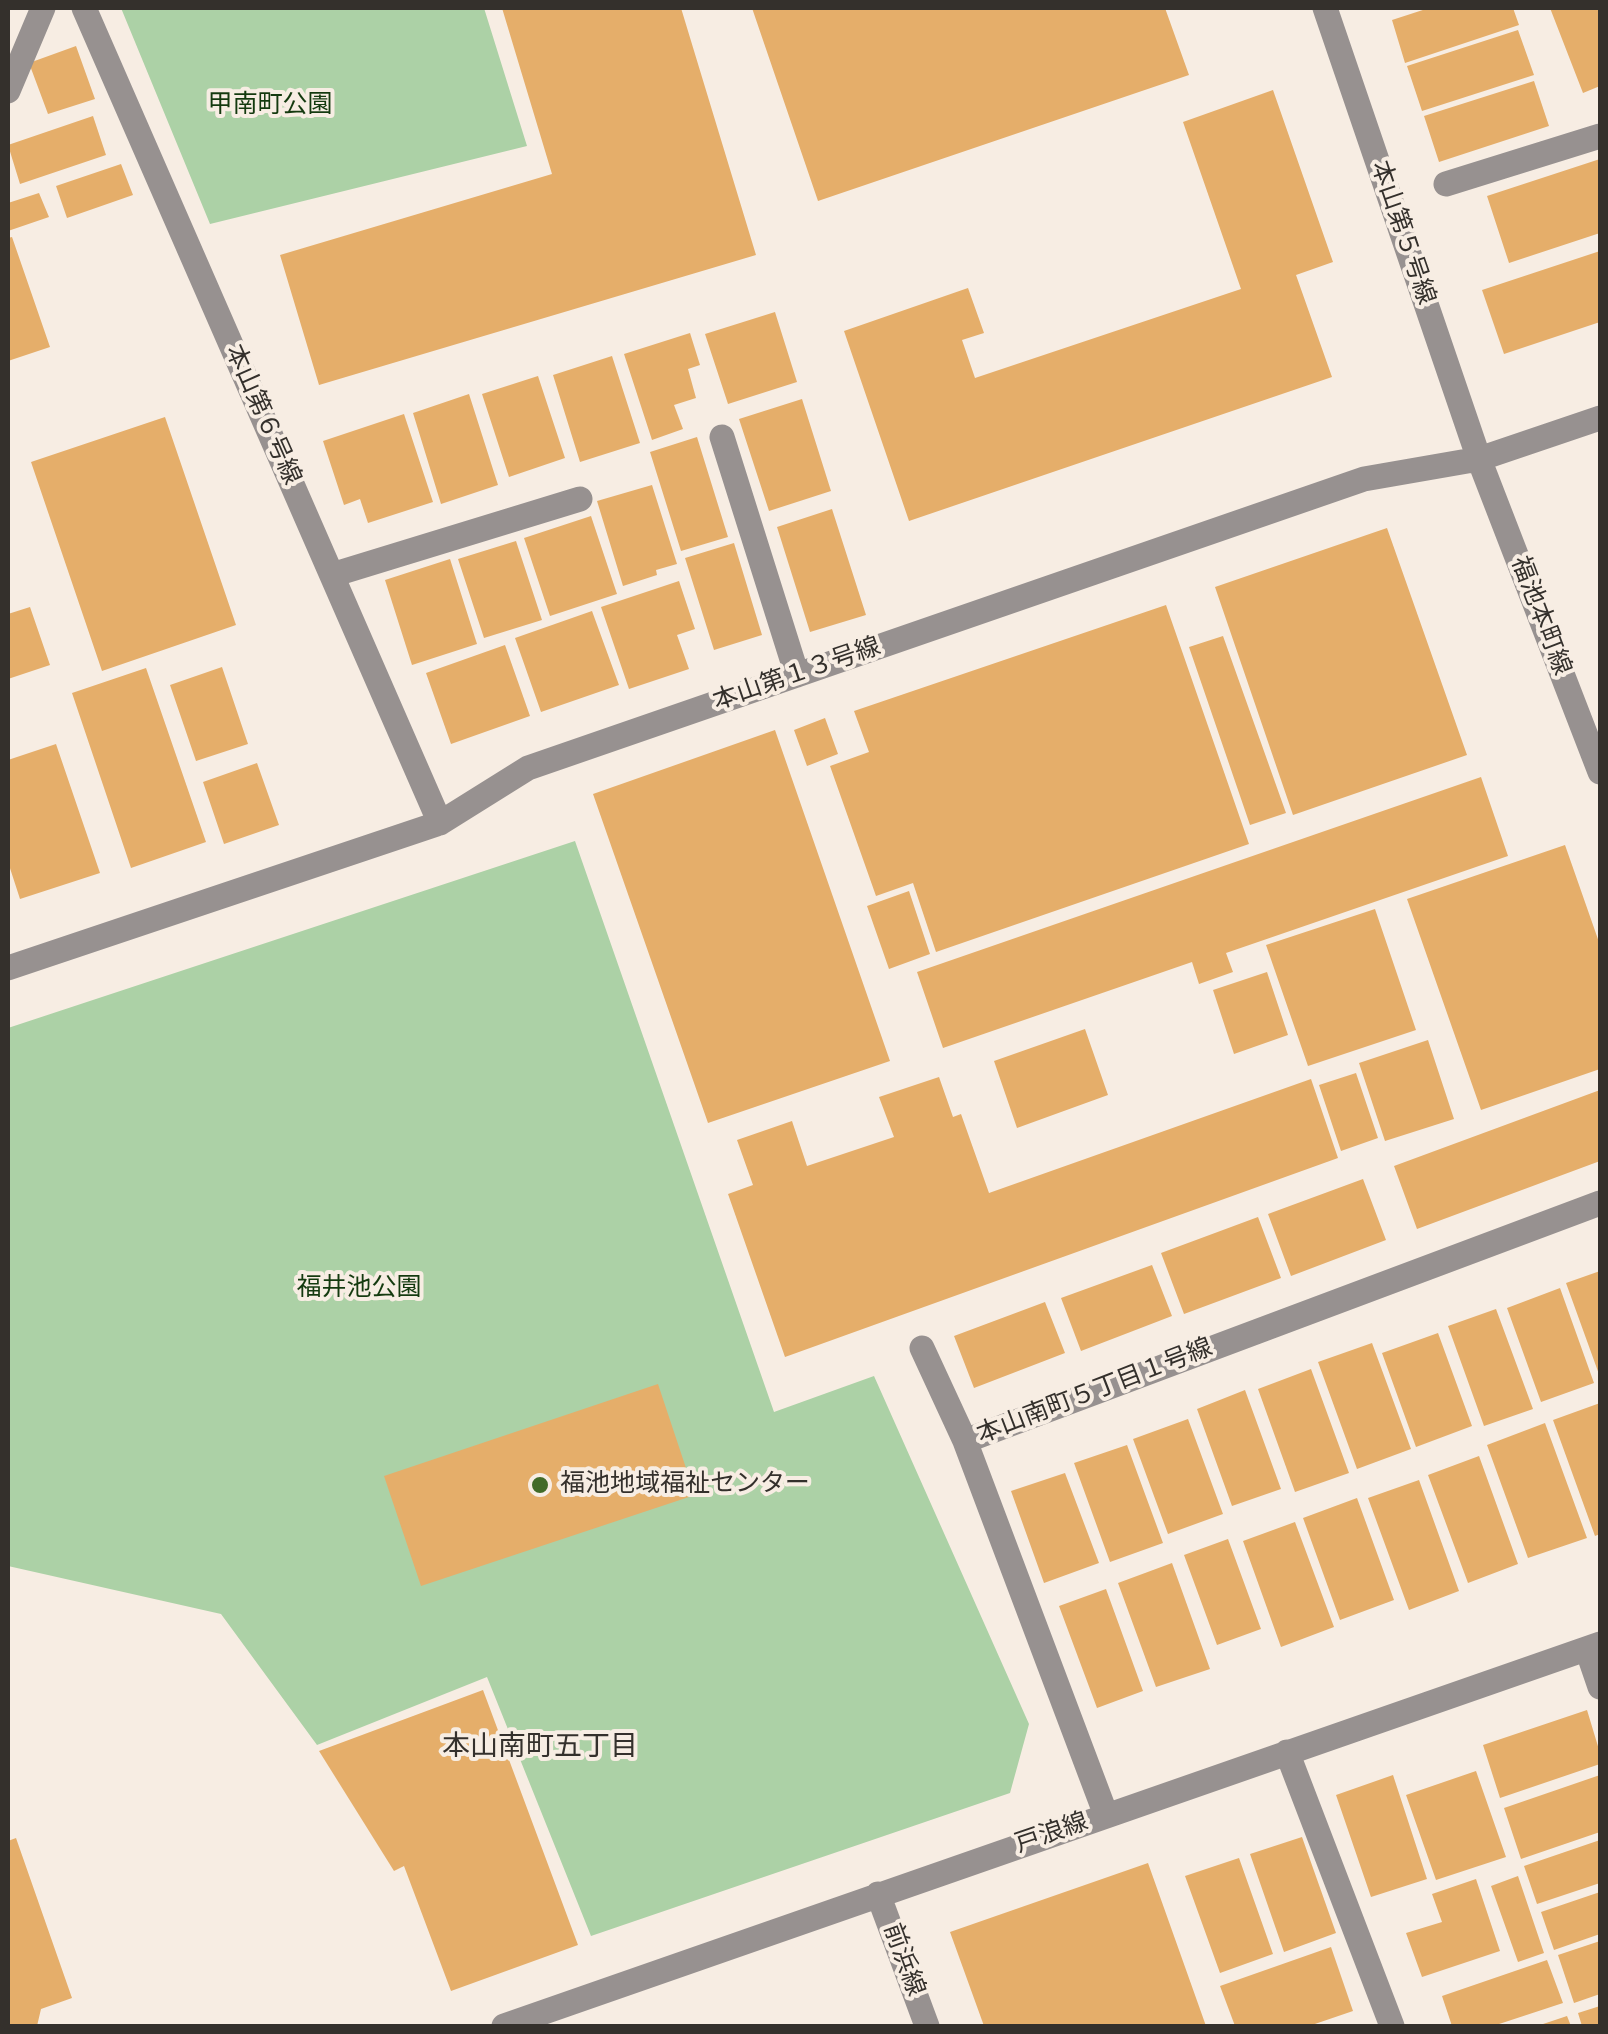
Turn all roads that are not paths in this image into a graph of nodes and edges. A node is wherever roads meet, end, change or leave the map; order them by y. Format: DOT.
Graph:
graph roads {
  1 [pos="43,8"];
  2 [pos="84,8"];
  3 [pos="1325,8"];
  4 [pos="8,91"];
  5 [pos="1600,136"];
  6 [pos="1446,184"];
  7 [pos="1600,418"];
  8 [pos="722,438"];
  9 [pos="1479,460"];
  10 [pos="580,499"];
  11 [pos="332,576"];
  12 [pos="797,675"];
  13 [pos="1600,772"];
  14 [pos="440,823"];
  15 [pos="8,968"];
  16 [pos="1600,1204"];
  17 [pos="922,1348"];
  18 [pos="964,1441"];
  19 [pos="1594,1647"];
  20 [pos="1600,1687"];
  21 [pos="1286,1752"];
  22 [pos="1106,1815"];
  23 [pos="878,1894"];
  24 [pos="504,2026"];
  25 [pos="927,2026"];
  26 [pos="1392,2026"];
  1 -- 4 [label="street"];
  2 -- 11 [label="street, 本山第６号線"];
  3 -- 9 [label="street, 本山第５号線"];
  5 -- 6 [label="street"];
  7 -- 9 [label="street, 本山第１３号線"];
  8 -- 12 [label="street"];
  9 -- 12 [label="street, 本山第１３号線"];
  9 -- 13 [label="street, 福池本町線"];
  10 -- 11 [label="street"];
  11 -- 14 [label="street, 本山第６号線"];
  12 -- 14 [label="street, 本山第１３号線"];
  14 -- 15 [label="street, 本山第１３号線"];
  16 -- 18 [label="street, 本山南町５丁目１号線"];
  17 -- 18 [label="street"];
  18 -- 22 [label="street, 本山南町５丁目１号線"];
  19 -- 20 [label="street"];
  19 -- 21 [label="street, 戸浪線"];
  21 -- 22 [label="street, 戸浪線"];
  21 -- 26 [label="street"];
  22 -- 23 [label="street, 戸浪線"];
  23 -- 24 [label="street, 戸浪線"];
  23 -- 25 [label="street, 前浜線"];
}
